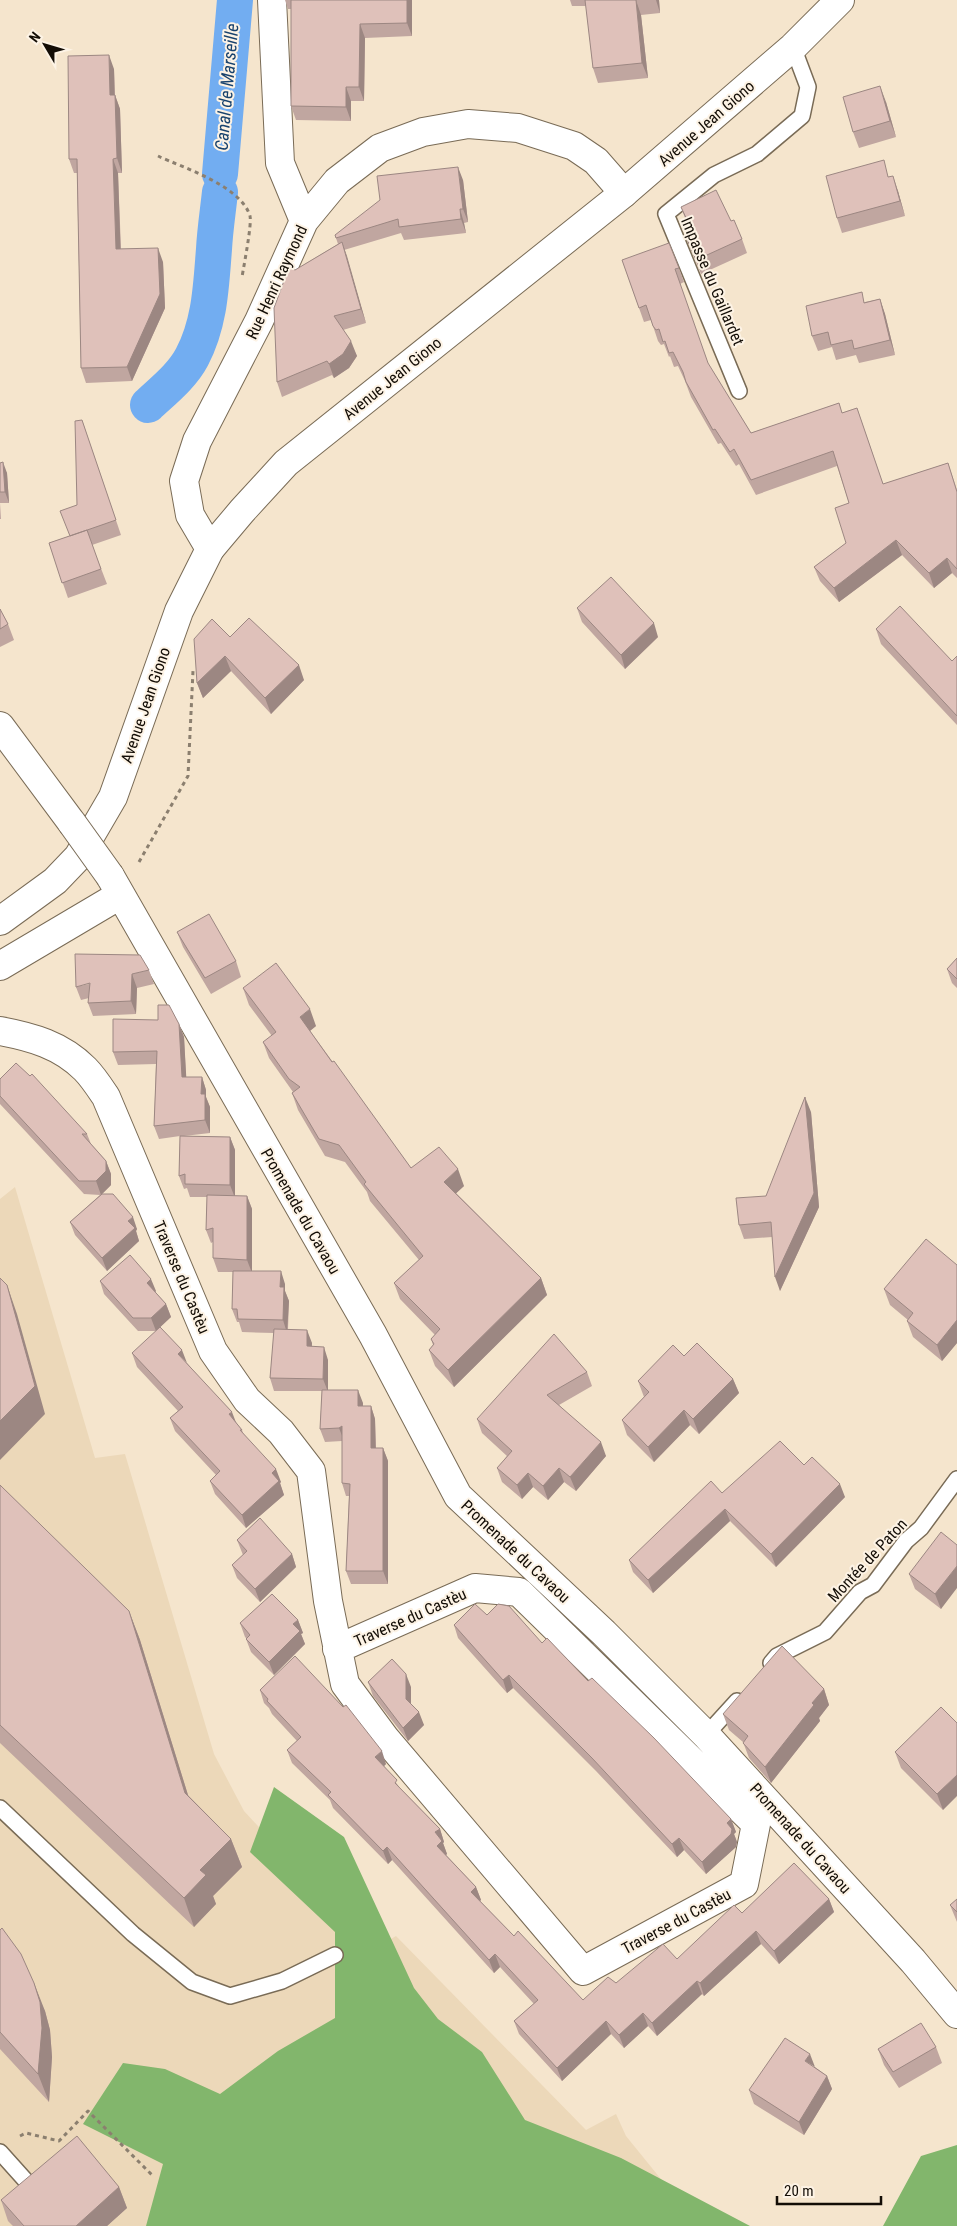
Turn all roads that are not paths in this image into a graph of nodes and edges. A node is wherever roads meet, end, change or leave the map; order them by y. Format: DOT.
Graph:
graph roads {
  1 [pos="272,0"];
  2 [pos="840,0"];
  3 [pos="793,47"];
  4 [pos="624,193"];
  5 [pos="304,221"];
  6 [pos="739,391"];
  7 [pos="210,549"];
  8 [pos="0,726"];
  9 [pos="115,885"];
  10 [pos="0,921"];
  11 [pos="0,966"];
  12 [pos="0,1030"];
  13 [pos="957,1479"];
  14 [pos="337,1649"];
  15 [pos="764,1671"];
  16 [pos="745,1692"];
  17 [pos="706,1735"];
  18 [pos="0,1808"];
  19 [pos="335,1955"];
  20 [pos="957,2014"];
  21 [pos="0,2152"];
  22 [pos="26,2181"];
  1 -- 5 [label="street"];
  2 -- 3 [label="street, Avenue Jean Giono"];
  3 -- 4 [label="street, Avenue Jean Giono"];
  3 -- 6 [label="lane, Impasse du Gaillardet"];
  4 -- 5 [label="street, Rue Henri Raymond"];
  4 -- 7 [label="street, Avenue Jean Giono"];
  5 -- 7 [label="street, Rue Henri Raymond"];
  7 -- 10 [label="street, Avenue Jean Giono"];
  8 -- 9 [label="street, Promenade du Cavaou, bridge"];
  9 -- 11 [label="street"];
  9 -- 17 [label="street, Promenade du Cavaou"];
  12 -- 14 [label="street, Traverse du Castèu"];
  13 -- 15 [label="lane, Montée de Paton"];
  14 -- 14 [label="street, Traverse du Castèu"];
  16 -- 17 [label="lane"];
  17 -- 20 [label="street, Promenade du Cavaou"];
  18 -- 19 [label="lane"];
  21 -- 22 [label="lane"];
}
